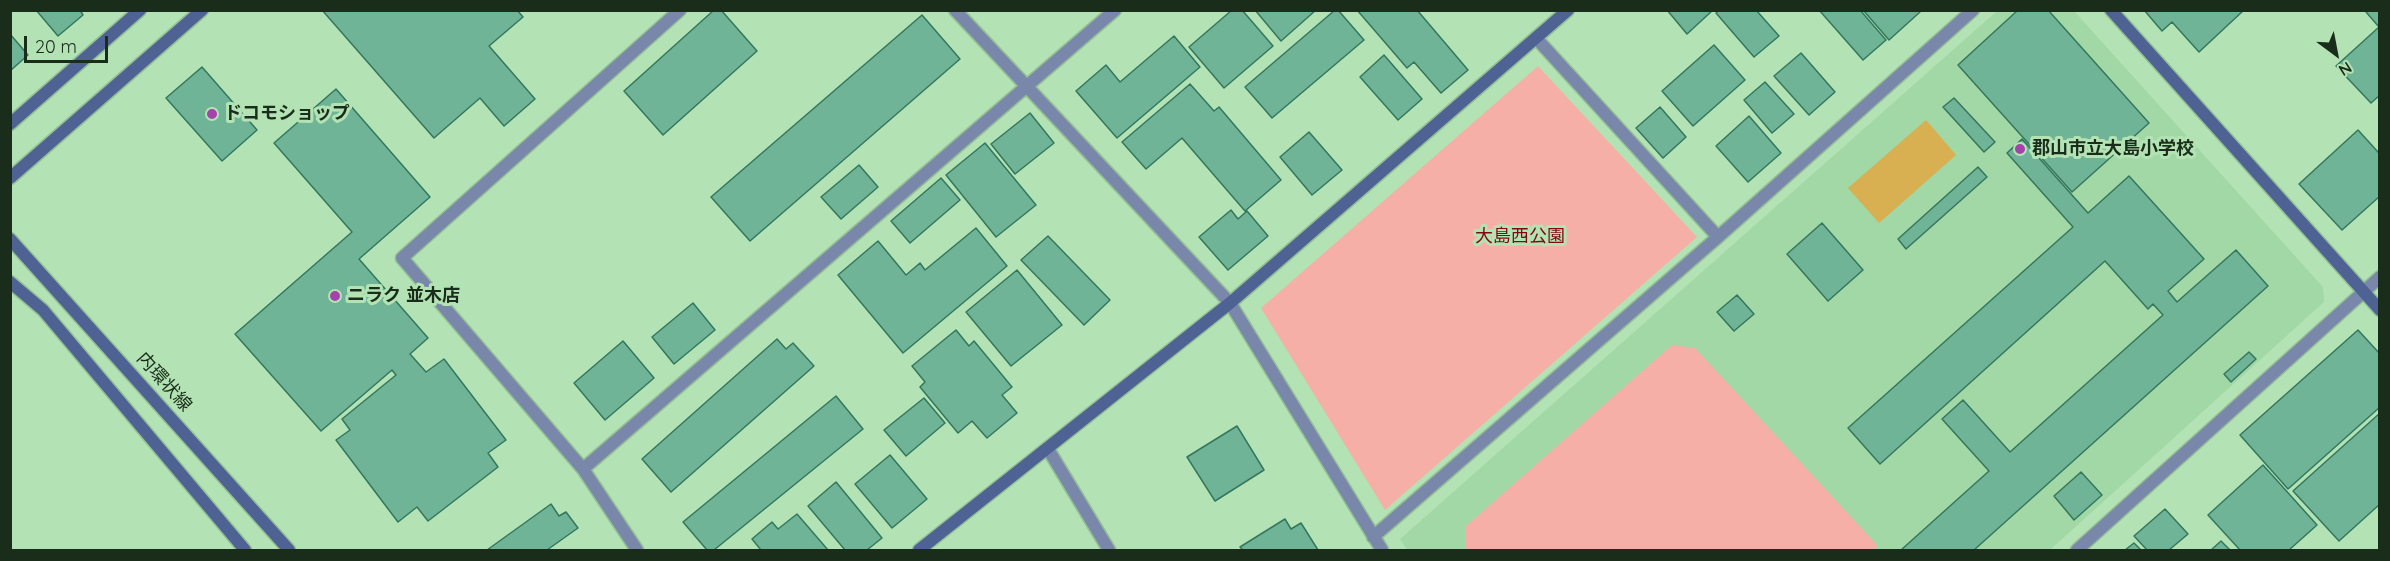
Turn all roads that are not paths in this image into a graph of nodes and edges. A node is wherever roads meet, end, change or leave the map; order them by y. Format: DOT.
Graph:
graph roads {
  1 [pos="140,10"];
  2 [pos="202,10"];
  3 [pos="680,10"];
  4 [pos="955,10"];
  5 [pos="1115,10"];
  6 [pos="1568,10"];
  7 [pos="1973,10"];
  8 [pos="2112,10"];
  9 [pos="1536,38"];
  10 [pos="1028,87"];
  11 [pos="10,124"];
  12 [pos="10,178"];
  13 [pos="1718,237"];
  14 [pos="10,239"];
  15 [pos="2379,277"];
  16 [pos="10,282"];
  17 [pos="2363,292"];
  18 [pos="1230,303"];
  19 [pos="2379,310"];
  20 [pos="1048,449"];
  21 [pos="583,469"];
  22 [pos="1373,537"];
  23 [pos="245,550"];
  24 [pos="289,550"];
  25 [pos="637,550"];
  26 [pos="919,550"];
  27 [pos="1109,550"];
  28 [pos="1382,550"];
  29 [pos="2077,550"];
  1 -- 11 [label="street"];
  2 -- 12 [label="street"];
  3 -- 21 [label="street"];
  4 -- 10 [label="street"];
  5 -- 10 [label="street"];
  6 -- 9 [label="street"];
  7 -- 13 [label="street"];
  8 -- 17 [label="street"];
  9 -- 13 [label="street"];
  9 -- 18 [label="street"];
  10 -- 18 [label="street"];
  10 -- 21 [label="street"];
  13 -- 22 [label="street"];
  14 -- 24 [label="street, 内環状線"];
  15 -- 17 [label="street"];
  16 -- 23 [label="street"];
  17 -- 19 [label="street"];
  17 -- 29 [label="street"];
  18 -- 20 [label="street"];
  18 -- 22 [label="street"];
  20 -- 26 [label="street"];
  20 -- 27 [label="street"];
  21 -- 25 [label="street"];
  22 -- 28 [label="street"];
}
